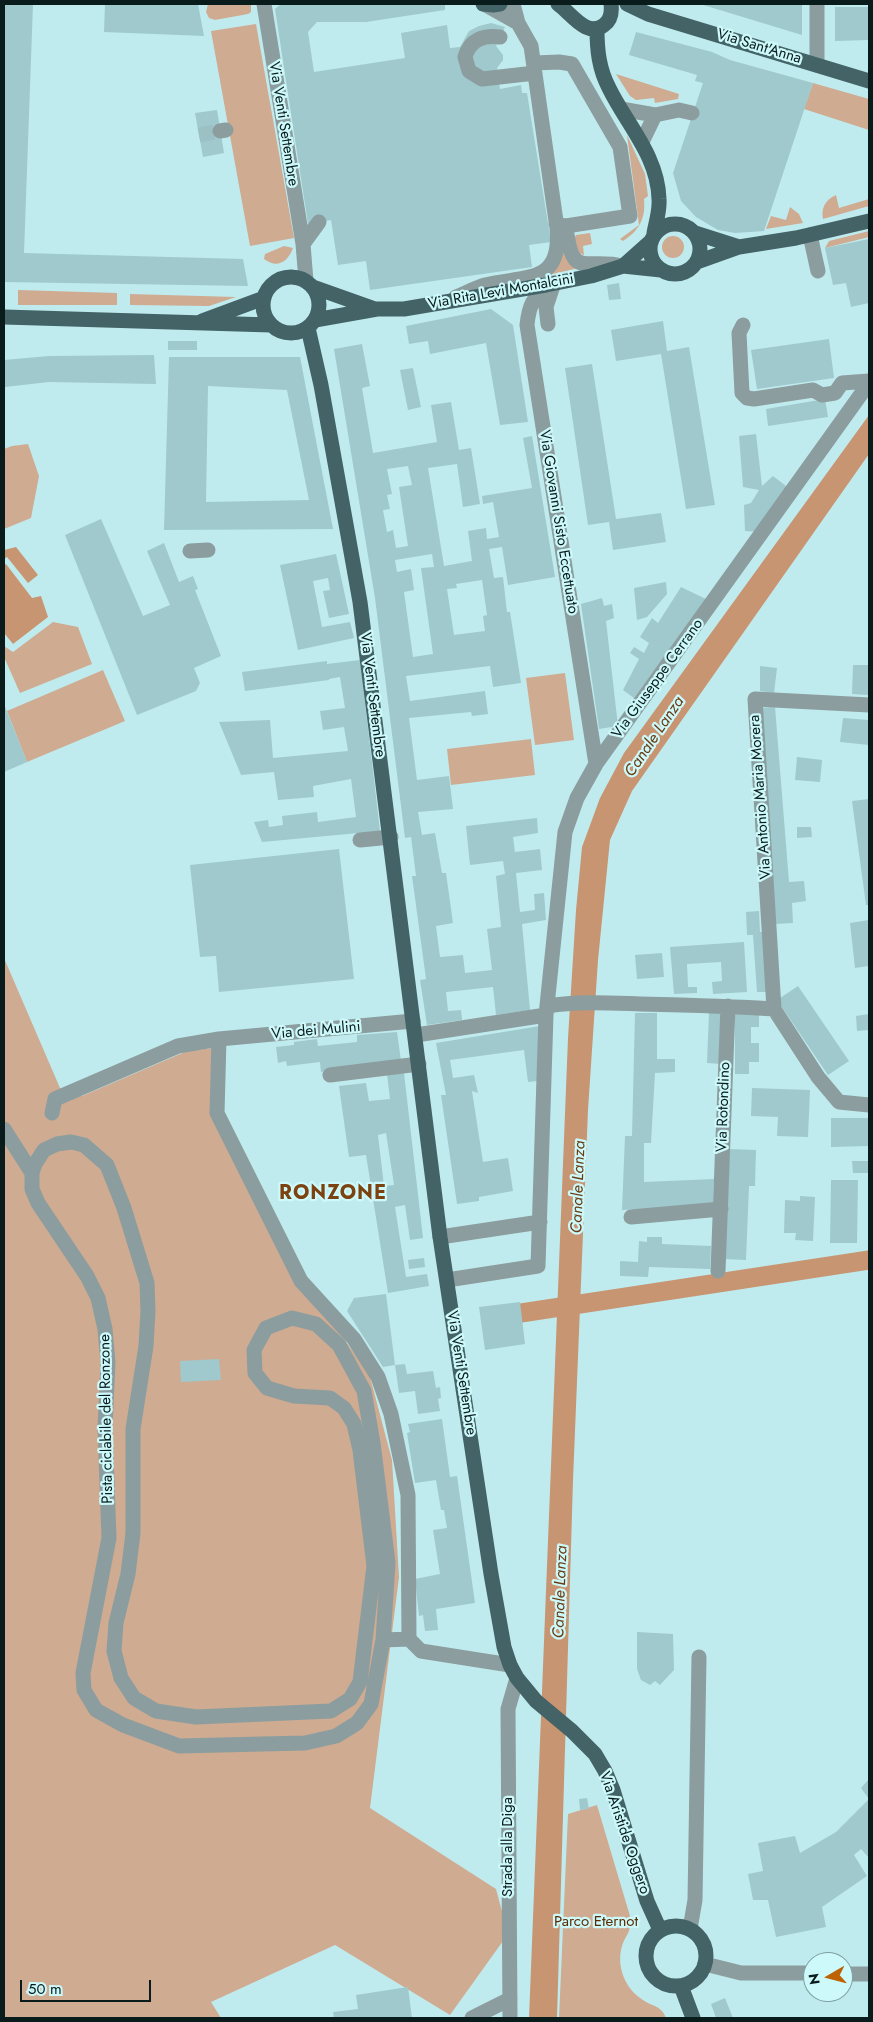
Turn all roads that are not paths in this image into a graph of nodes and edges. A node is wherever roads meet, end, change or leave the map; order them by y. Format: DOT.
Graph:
graph roads {
  1 [pos="264,4"];
  2 [pos="484,4"];
  3 [pos="500,4"];
  4 [pos="513,4"];
  5 [pos="558,4"];
  6 [pos="627,4"];
  7 [pos="816,4"];
  8 [pos="611,10"];
  9 [pos="648,14"];
  10 [pos="518,22"];
  11 [pos="597,28"];
  12 [pos="500,37"];
  13 [pos="817,65"];
  14 [pos="535,68"];
  15 [pos="869,81"];
  16 [pos="621,108"];
  17 [pos="692,113"];
  18 [pos="655,114"];
  19 [pos="642,142"];
  20 [pos="659,199"];
  21 [pos="869,221"];
  22 [pos="318,222"];
  23 [pos="561,225"];
  24 [pos="689,228"];
  25 [pos="810,236"];
  26 [pos="653,237"];
  27 [pos="303,244"];
  28 [pos="739,247"];
  29 [pos="697,262"];
  30 [pos="623,266"];
  31 [pos="661,270"];
  32 [pos="818,271"];
  33 [pos="309,284"];
  34 [pos="550,284"];
  35 [pos="264,298"];
  36 [pos="448,301"];
  37 [pos="377,309"];
  38 [pos="4,317"];
  39 [pos="196,324"];
  40 [pos="311,324"];
  41 [pos="548,324"];
  42 [pos="271,325"];
  43 [pos="744,325"];
  44 [pos="869,382"];
  45 [pos="208,550"];
  46 [pos="190,551"];
  47 [pos="869,705"];
  48 [pos="596,764"];
  49 [pos="391,838"];
  50 [pos="360,840"];
  51 [pos="728,1006"];
  52 [pos="552,1008"];
  53 [pos="774,1009"];
  54 [pos="415,1028"];
  55 [pos="219,1039"];
  56 [pos="419,1064"];
  57 [pos="330,1075"];
  58 [pos="869,1105"];
  59 [pos="52,1114"];
  60 [pos="5,1132"];
  61 [pos="32,1173"];
  62 [pos="720,1209"];
  63 [pos="631,1217"];
  64 [pos="540,1222"];
  65 [pos="440,1237"];
  66 [pos="718,1271"];
  67 [pos="447,1280"];
  68 [pos="409,1639"];
  69 [pos="383,1640"];
  70 [pos="700,1657"];
  71 [pos="514,1671"];
  72 [pos="690,1929"];
  73 [pos="660,1930"];
  74 [pos="705,1964"];
  75 [pos="803,1974"];
  76 [pos="853,1974"];
  77 [pos="869,1974"];
  78 [pos="681,1986"];
  79 [pos="510,1999"];
  80 [pos="472,2018"];
  81 [pos="510,2018"];
  82 [pos="693,2018"];
  1 -- 27 [label="street, Via Venti Settembre"];
  2 -- 3 [label="main road"];
  2 -- 10 [label="street"];
  4 -- 10 [label="street"];
  5 -- 11 [label="main road"];
  6 -- 9 [label="main road, Via Sant'Anna"];
  7 -- 13 [label="street"];
  8 -- 9 [label="main road, Via Sant'Anna"];
  8 -- 11 [label="main road, Via Sant'Anna"];
  9 -- 13 [label="main road, Via Sant'Anna"];
  10 -- 14 [label="street"];
  11 -- 16 [label="main road"];
  12 -- 14 [label="street"];
  13 -- 15 [label="main road, Via Sant'Anna"];
  14 -- 23 [label="street"];
  14 -- 23 [label="street"];
  16 -- 18 [label="street"];
  16 -- 19 [label="main road"];
  17 -- 18 [label="street"];
  18 -- 19 [label="street"];
  19 -- 20 [label="main road"];
  20 -- 24 [label="main road"];
  20 -- 26 [label="main road"];
  21 -- 25 [label="main road"];
  22 -- 27 [label="street"];
  23 -- 30 [label="street"];
  23 -- 36 [label="street"];
  24 -- 26 [label="main road"];
  24 -- 28 [label="main road"];
  24 -- 29 [label="main road"];
  25 -- 28 [label="main road"];
  25 -- 32 [label="street"];
  26 -- 30 [label="main road, Via Rita Levi Montalcini"];
  26 -- 31 [label="main road"];
  27 -- 33 [label="street, Via Venti Settembre"];
  28 -- 29 [label="main road"];
  29 -- 31 [label="main road"];
  30 -- 31 [label="main road, Via Rita Levi Montalcini"];
  30 -- 34 [label="main road, Via Rita Levi Montalcini"];
  33 -- 35 [label="main road"];
  33 -- 37 [label="main road, Via Rita Levi Montalcini"];
  33 -- 40 [label="main road"];
  34 -- 36 [label="main road, Via Rita Levi Montalcini"];
  34 -- 41 [label="street"];
  34 -- 48 [label="street, Via Giovanni Sisto Eccettuato"];
  35 -- 39 [label="main road"];
  35 -- 42 [label="main road"];
  36 -- 37 [label="main road, Via Rita Levi Montalcini"];
  37 -- 40 [label="main road, Via Rita Levi Montalcini"];
  38 -- 39 [label="main road"];
  39 -- 42 [label="main road"];
  40 -- 42 [label="main road"];
  40 -- 49 [label="main road, Via Venti Settembre"];
  43 -- 44 [label="street"];
  44 -- 48 [label="street, Via Giuseppe Cerrano"];
  45 -- 46 [label="street"];
  47 -- 53 [label="street, Via Antonio Maria Morera"];
  48 -- 52 [label="street, Via Giuseppe Cerrano"];
  49 -- 50 [label="street"];
  49 -- 54 [label="main road, Via Venti Settembre"];
  51 -- 52 [label="street"];
  51 -- 53 [label="street"];
  51 -- 62 [label="street, Via Rotondino"];
  52 -- 54 [label="street"];
  52 -- 64 [label="street, Via Giuseppe Cerrano"];
  53 -- 58 [label="street"];
  54 -- 55 [label="street, Via dei Mulini"];
  54 -- 56 [label="main road, Via Venti Settembre"];
  55 -- 59 [label="street, Via dei Mulini"];
  55 -- 68 [label="street"];
  56 -- 57 [label="street"];
  56 -- 65 [label="main road, Via Venti Settembre"];
  60 -- 61 [label="street"];
  61 -- 69 [label="street, Pista ciclabile del Ronzone"];
  61 -- 69 [label="street, Pista ciclabile del Ronzone"];
  62 -- 63 [label="street"];
  62 -- 66 [label="street, Via Rotondino"];
  64 -- 65 [label="street"];
  64 -- 67 [label="street, Via Giuseppe Cerrano"];
  65 -- 67 [label="main road, Via Venti Settembre"];
  67 -- 71 [label="main road, Via Venti Settembre"];
  68 -- 69 [label="street"];
  68 -- 71 [label="street"];
  70 -- 72 [label="street"];
  71 -- 73 [label="main road, Via Aristide Oggero"];
  71 -- 79 [label="street, Strada alla Diga"];
  72 -- 73 [label="main road"];
  72 -- 74 [label="main road"];
  73 -- 78 [label="main road"];
  74 -- 75 [label="street"];
  74 -- 78 [label="main road"];
  76 -- 77 [label="street"];
  78 -- 82 [label="main road"];
  79 -- 80 [label="street"];
  79 -- 81 [label="street, Strada alla Diga"];
}
